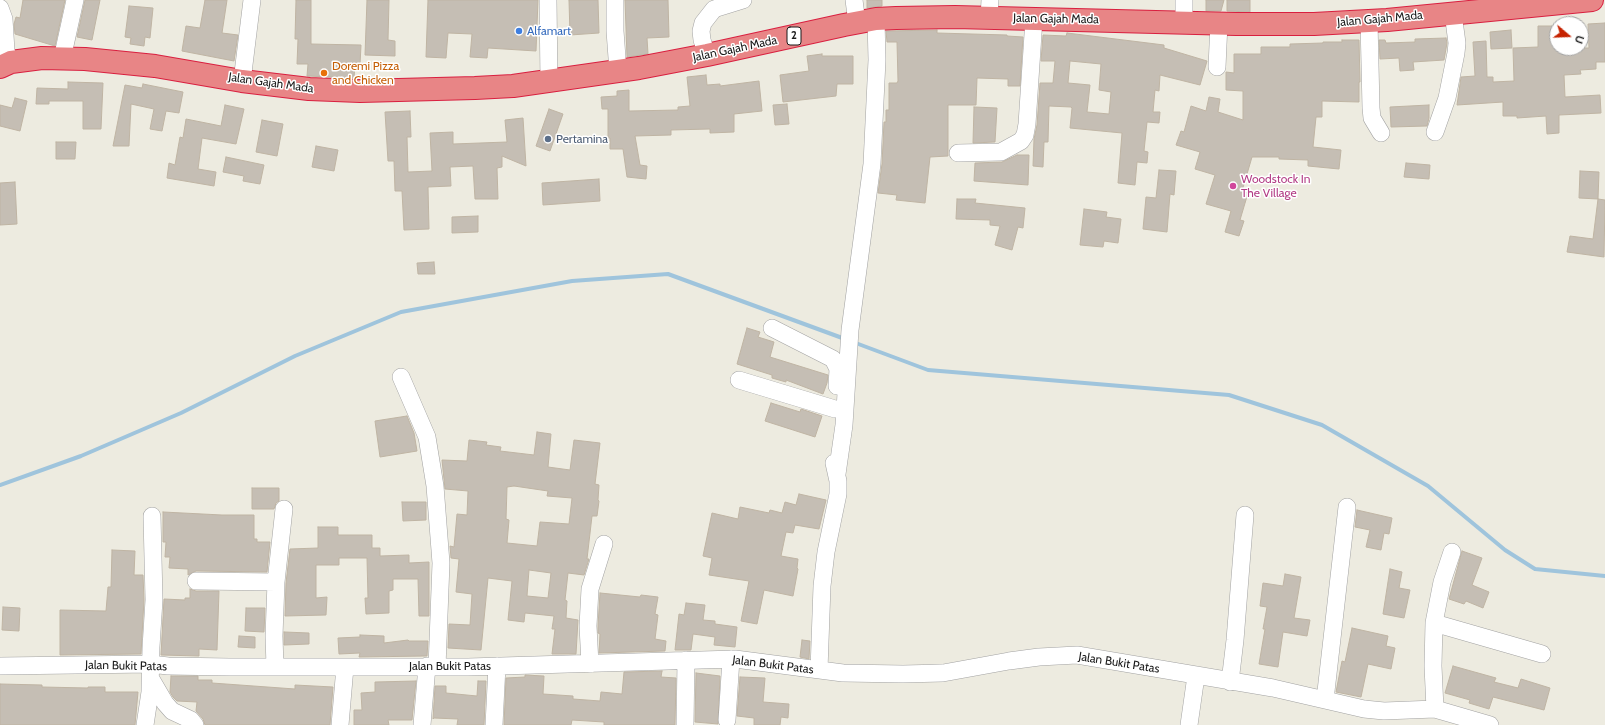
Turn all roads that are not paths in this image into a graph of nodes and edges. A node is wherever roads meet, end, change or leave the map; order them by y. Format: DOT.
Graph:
graph roads {
  1 [pos="75,0"];
  2 [pos="252,0"];
  3 [pos="548,0"];
  4 [pos="615,0"];
  5 [pos="742,0"];
  6 [pos="854,0"];
  7 [pos="1184,0"];
  8 [pos="1592,0"];
  9 [pos="1517,4"];
  10 [pos="0,8"];
  11 [pos="990,9"];
  12 [pos="1454,13"];
  13 [pos="1034,19"];
  14 [pos="867,21"];
  15 [pos="1369,21"];
  16 [pos="1184,22"];
  17 [pos="1219,23"];
  18 [pos="707,55"];
  19 [pos="62,59"];
  20 [pos="5,64"];
  21 [pos="1218,66"];
  22 [pos="618,71"];
  23 [pos="242,81"];
  24 [pos="549,82"];
  25 [pos="1435,132"];
  26 [pos="1381,133"];
  27 [pos="958,153"];
  28 [pos="772,328"];
  29 [pos="401,377"];
  30 [pos="739,380"];
  31 [pos="836,409"];
  32 [pos="837,474"];
  33 [pos="1347,508"];
  34 [pos="284,509"];
  35 [pos="1244,515"];
  36 [pos="152,516"];
  37 [pos="604,544"];
  38 [pos="1452,552"];
  39 [pos="196,581"];
  40 [pos="276,582"];
  41 [pos="1434,623"];
  42 [pos="1542,654"];
  43 [pos="731,659"];
  44 [pos="686,660"];
  45 [pos="590,664"];
  46 [pos="0,666"];
  47 [pos="497,666"];
  48 [pos="345,667"];
  49 [pos="432,667"];
  50 [pos="275,668"];
  51 [pos="819,670"];
  52 [pos="151,672"];
  53 [pos="1196,676"];
  54 [pos="1230,682"];
  55 [pos="1325,700"];
  56 [pos="1435,709"];
  57 [pos="727,720"];
  58 [pos="146,725"];
  59 [pos="195,725"];
  60 [pos="340,725"];
  61 [pos="422,725"];
  62 [pos="494,725"];
  63 [pos="685,725"];
  64 [pos="1189,725"];
  65 [pos="1490,725"];
  1 -- 19 [label="street"];
  2 -- 23 [label="street"];
  3 -- 24 [label="street"];
  4 -- 22 [label="street"];
  5 -- 18 [label="street"];
  6 -- 14 [label="street"];
  7 -- 16 [label="street"];
  8 -- 9 [label="highway, Jalan Gajah Mada / 2"];
  9 -- 12 [label="highway, Jalan Gajah Mada / 2"];
  10 -- 20 [label="street"];
  11 -- 13 [label="highway, Jalan Gajah Mada / 2"];
  11 -- 14 [label="highway, Jalan Gajah Mada / 2"];
  12 -- 15 [label="highway, Jalan Gajah Mada / 2"];
  12 -- 25 [label="street"];
  13 -- 16 [label="highway, Jalan Gajah Mada / 2"];
  13 -- 27 [label="street"];
  14 -- 18 [label="highway, Jalan Gajah Mada / 2"];
  14 -- 32 [label="street"];
  15 -- 17 [label="highway, Jalan Gajah Mada / 2"];
  15 -- 26 [label="street"];
  16 -- 17 [label="highway, Jalan Gajah Mada / 2"];
  17 -- 21 [label="street"];
  18 -- 22 [label="highway, Jalan Gajah Mada / 2"];
  19 -- 20 [label="highway, Jalan Gajah Mada / 2"];
  19 -- 23 [label="highway, Jalan Gajah Mada / 2"];
  22 -- 24 [label="highway, Jalan Gajah Mada / 2"];
  23 -- 24 [label="highway, Jalan Gajah Mada / 2"];
  28 -- 31 [label="street"];
  29 -- 49 [label="street"];
  30 -- 31 [label="street"];
  31 -- 32 [label="street"];
  32 -- 51 [label="street"];
  33 -- 55 [label="street"];
  34 -- 40 [label="street"];
  35 -- 54 [label="street"];
  36 -- 52 [label="street"];
  37 -- 45 [label="street"];
  38 -- 41 [label="street"];
  39 -- 40 [label="street"];
  40 -- 50 [label="street"];
  41 -- 42 [label="street"];
  41 -- 56 [label="street"];
  43 -- 44 [label="street, Jalan Bukit Patas"];
  43 -- 51 [label="street, Jalan Bukit Patas"];
  43 -- 57 [label="street"];
  44 -- 45 [label="street, Jalan Bukit Patas"];
  44 -- 63 [label="street"];
  45 -- 47 [label="street, Jalan Bukit Patas"];
  46 -- 52 [label="street, Jalan Bukit Patas"];
  47 -- 49 [label="street, Jalan Bukit Patas"];
  47 -- 62 [label="street"];
  48 -- 49 [label="street, Jalan Bukit Patas"];
  48 -- 50 [label="street, Jalan Bukit Patas"];
  48 -- 60 [label="street"];
  49 -- 61 [label="street"];
  50 -- 52 [label="street, Jalan Bukit Patas"];
  51 -- 53 [label="street, Jalan Bukit Patas"];
  52 -- 58 [label="street"];
  52 -- 59 [label="street"];
  53 -- 54 [label="street, Jalan Bukit Patas"];
  53 -- 64 [label="street"];
  54 -- 55 [label="street, Jalan Bukit Patas"];
  55 -- 56 [label="street, Jalan Bukit Patas"];
  56 -- 65 [label="street, Jalan Bukit Patas"];
}
